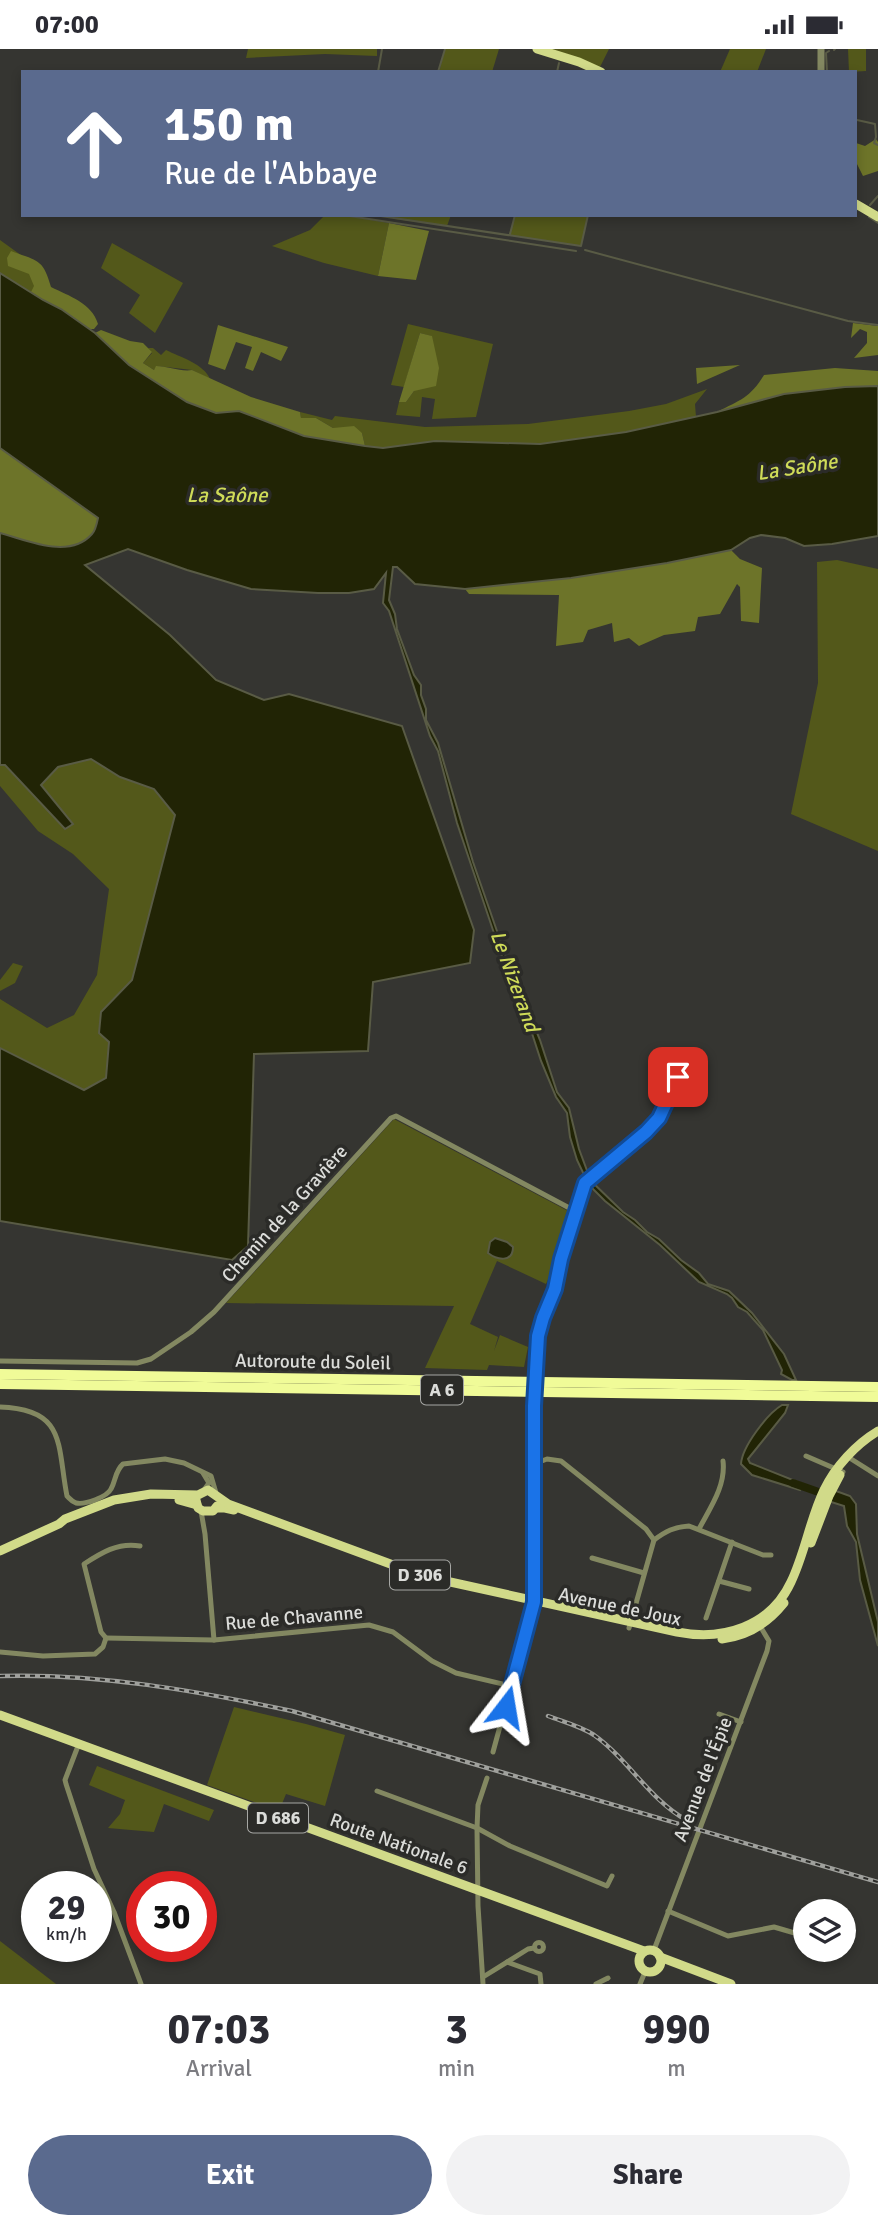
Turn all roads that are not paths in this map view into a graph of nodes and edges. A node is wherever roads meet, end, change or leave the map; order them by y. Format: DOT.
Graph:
graph roads {
  1 [pos="540,49"];
  2 [pos="821,49"];
  3 [pos="597,70"];
  4 [pos="821,70"];
  5 [pos="857,205"];
  6 [pos="878,217"];
  7 [pos="678,1077"];
  8 [pos="575,1211"];
  9 [pos="0,1361"];
  10 [pos="0,1374"];
  11 [pos="0,1384"];
  12 [pos="878,1387"];
  13 [pos="878,1397"];
  14 [pos="0,1407"];
  15 [pos="878,1431"];
  16 [pos="878,1437"];
  17 [pos="806,1456"];
  18 [pos="850,1459"];
  19 [pos="723,1461"];
  20 [pos="534,1464"];
  21 [pos="840,1470"];
  22 [pos="201,1471"];
  23 [pos="878,1476"];
  24 [pos="217,1496"];
  25 [pos="204,1503"];
  26 [pos="699,1529"];
  27 [pos="205,1534"];
  28 [pos="654,1540"];
  29 [pos="732,1542"];
  30 [pos="140,1546"];
  31 [pos="0,1551"];
  32 [pos="771,1555"];
  33 [pos="592,1558"];
  34 [pos="644,1573"];
  35 [pos="719,1581"];
  36 [pos="749,1590"];
  37 [pos="533,1604"];
  38 [pos="706,1618"];
  39 [pos="758,1623"];
  40 [pos="630,1625"];
  41 [pos="106,1638"];
  42 [pos="214,1640"];
  43 [pos="0,1652"];
  44 [pos="511,1686"];
  45 [pos="719,1714"];
  46 [pos="0,1715"];
  47 [pos="741,1722"];
  48 [pos="78,1746"];
  49 [pos="493,1752"];
  50 [pos="487,1778"];
  51 [pos="377,1791"];
  52 [pos="477,1828"];
  53 [pos="611,1876"];
  54 [pos="478,1890"];
  55 [pos="668,1911"];
  56 [pos="793,1933"];
  57 [pos="534,1948"];
  58 [pos="651,1956"];
  59 [pos="507,1962"];
  60 [pos="645,1972"];
  61 [pos="483,1977"];
  62 [pos="608,1979"];
  63 [pos="141,1984"];
  64 [pos="483,1984"];
  65 [pos="541,1984"];
  66 [pos="596,1984"];
  67 [pos="640,1984"];
  68 [pos="731,1984"];
  1 -- 3 [label="main road"];
  2 -- 4 [label="street"];
  5 -- 6 [label="main road"];
  7 -- 8 [label="street"];
  8 -- 9 [label="street, Chemin de la Gravière"];
  8 -- 20 [label="street, bridge"];
  10 -- 12 [label="highway, Autoroute du Soleil / A 6"];
  11 -- 13 [label="highway, Autoroute du Soleil / A 6"];
  14 -- 22 [label="street"];
  15 -- 18 [label="main road, Avenue de Joux / D 306"];
  16 -- 18 [label="main road, Avenue de Joux / D 306"];
  17 -- 21 [label="street"];
  18 -- 21 [label="main road, Avenue de Joux / D 306"];
  18 -- 23 [label="street"];
  19 -- 26 [label="street"];
  20 -- 28 [label="street"];
  20 -- 37 [label="street"];
  21 -- 39 [label="main road, Avenue de Joux / D 306"];
  22 -- 24 [label="street"];
  22 -- 25 [label="street"];
  24 -- 25 [label="main road"];
  24 -- 25 [label="main road, Avenue de Joux"];
  24 -- 37 [label="main road, Avenue de Joux / D 306"];
  25 -- 27 [label="street"];
  25 -- 27 [label="street"];
  25 -- 31 [label="main road, Avenue de Joux / D 306"];
  25 -- 37 [label="main road, Avenue de Joux / D 306"];
  26 -- 28 [label="street"];
  26 -- 29 [label="street"];
  27 -- 42 [label="street"];
  28 -- 34 [label="street"];
  29 -- 32 [label="street"];
  29 -- 35 [label="street"];
  30 -- 41 [label="street"];
  33 -- 34 [label="street"];
  34 -- 40 [label="street"];
  35 -- 36 [label="street"];
  35 -- 38 [label="street"];
  37 -- 40 [label="main road, Avenue de Joux / D 306"];
  37 -- 44 [label="street"];
  39 -- 40 [label="main road, Avenue de Joux / D 306"];
  39 -- 47 [label="street, Avenue de l'Épie"];
  41 -- 42 [label="street, Rue de Chavanne"];
  41 -- 43 [label="street"];
  42 -- 44 [label="street, Rue de Chavanne"];
  44 -- 49 [label="street"];
  45 -- 47 [label="street"];
  46 -- 48 [label="main road, Route Nationale 6 / D 686"];
  47 -- 55 [label="street, Avenue de l'Épie"];
  48 -- 54 [label="main road, Route Nationale 6 / D 686"];
  48 -- 63 [label="street"];
  50 -- 52 [label="street"];
  51 -- 52 [label="street"];
  52 -- 53 [label="street"];
  52 -- 54 [label="street"];
  54 -- 58 [label="main road, Route Nationale 6 / D 686"];
  54 -- 61 [label="street"];
  55 -- 56 [label="street"];
  55 -- 58 [label="street, Avenue de l'Épie"];
  57 -- 59 [label="street"];
  58 -- 60 [label="main road"];
  58 -- 60 [label="main road"];
  58 -- 68 [label="main road"];
  59 -- 61 [label="street"];
  59 -- 65 [label="street"];
  60 -- 67 [label="street"];
  61 -- 64 [label="street"];
  62 -- 66 [label="street"];
}
